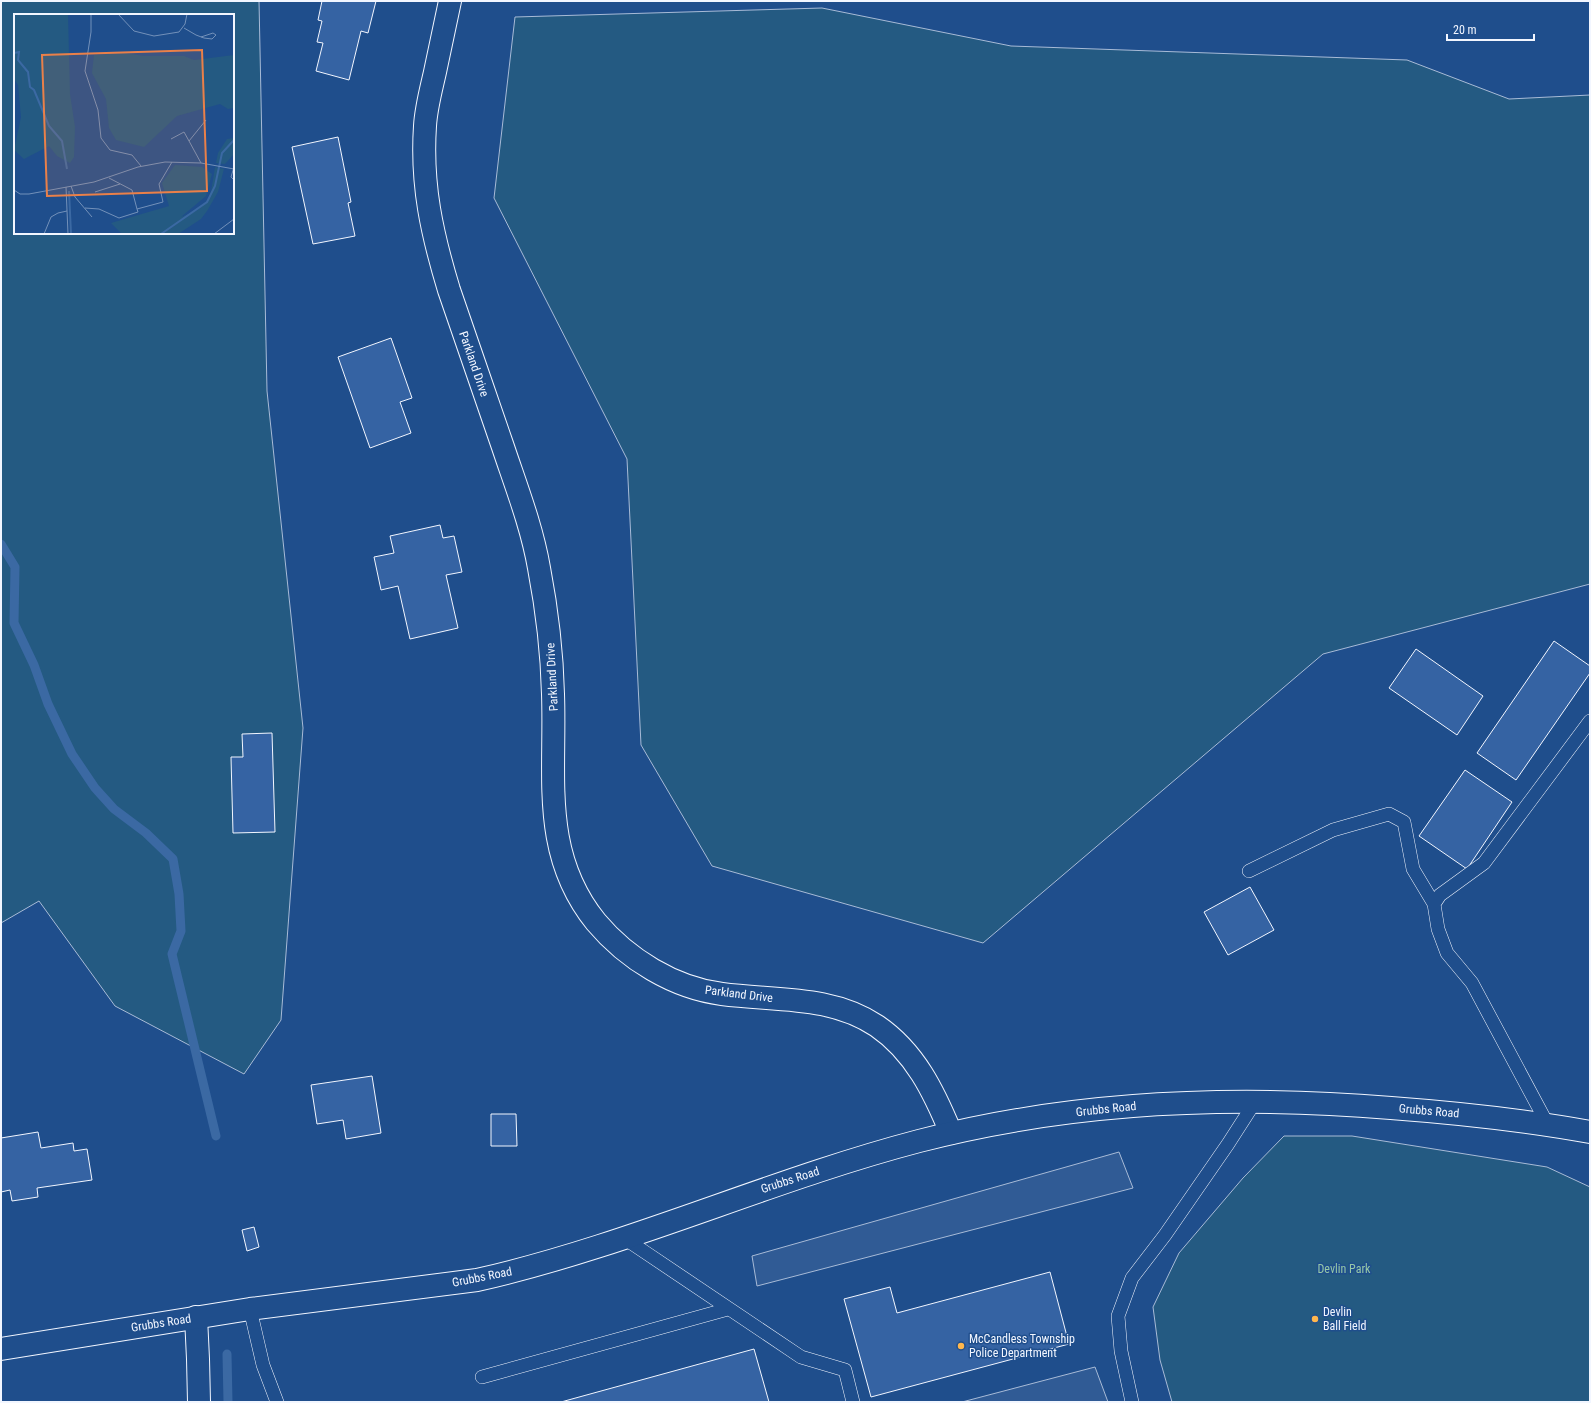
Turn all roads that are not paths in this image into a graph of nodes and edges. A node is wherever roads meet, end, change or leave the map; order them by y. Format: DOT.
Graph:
graph roads {
  1 [pos="450,1"];
  2 [pos="1590,721"];
  3 [pos="1249,872"];
  4 [pos="1434,904"];
  5 [pos="1255,1102"];
  6 [pos="1548,1125"];
  7 [pos="1590,1132"];
  8 [pos="951,1133"];
  9 [pos="624,1238"];
  10 [pos="250,1309"];
  11 [pos="728,1309"];
  12 [pos="196,1317"];
  13 [pos="1,1349"];
  14 [pos="482,1377"];
  15 [pos="198,1402"];
  16 [pos="277,1402"];
  17 [pos="853,1402"];
  18 [pos="1132,1402"];
  1 -- 8 [label="street, Parkland Drive"];
  2 -- 4 [label="lane"];
  3 -- 4 [label="lane"];
  4 -- 6 [label="lane"];
  5 -- 6 [label="street, Grubbs Road"];
  5 -- 8 [label="street, Grubbs Road"];
  5 -- 18 [label="lane"];
  6 -- 7 [label="street, Grubbs Road"];
  8 -- 9 [label="street, Grubbs Road"];
  9 -- 10 [label="street, Grubbs Road"];
  9 -- 11 [label="lane"];
  10 -- 12 [label="street, Grubbs Road"];
  10 -- 16 [label="lane"];
  11 -- 14 [label="lane"];
  11 -- 17 [label="lane"];
  12 -- 13 [label="street, Grubbs Road"];
  12 -- 15 [label="street"];
}
